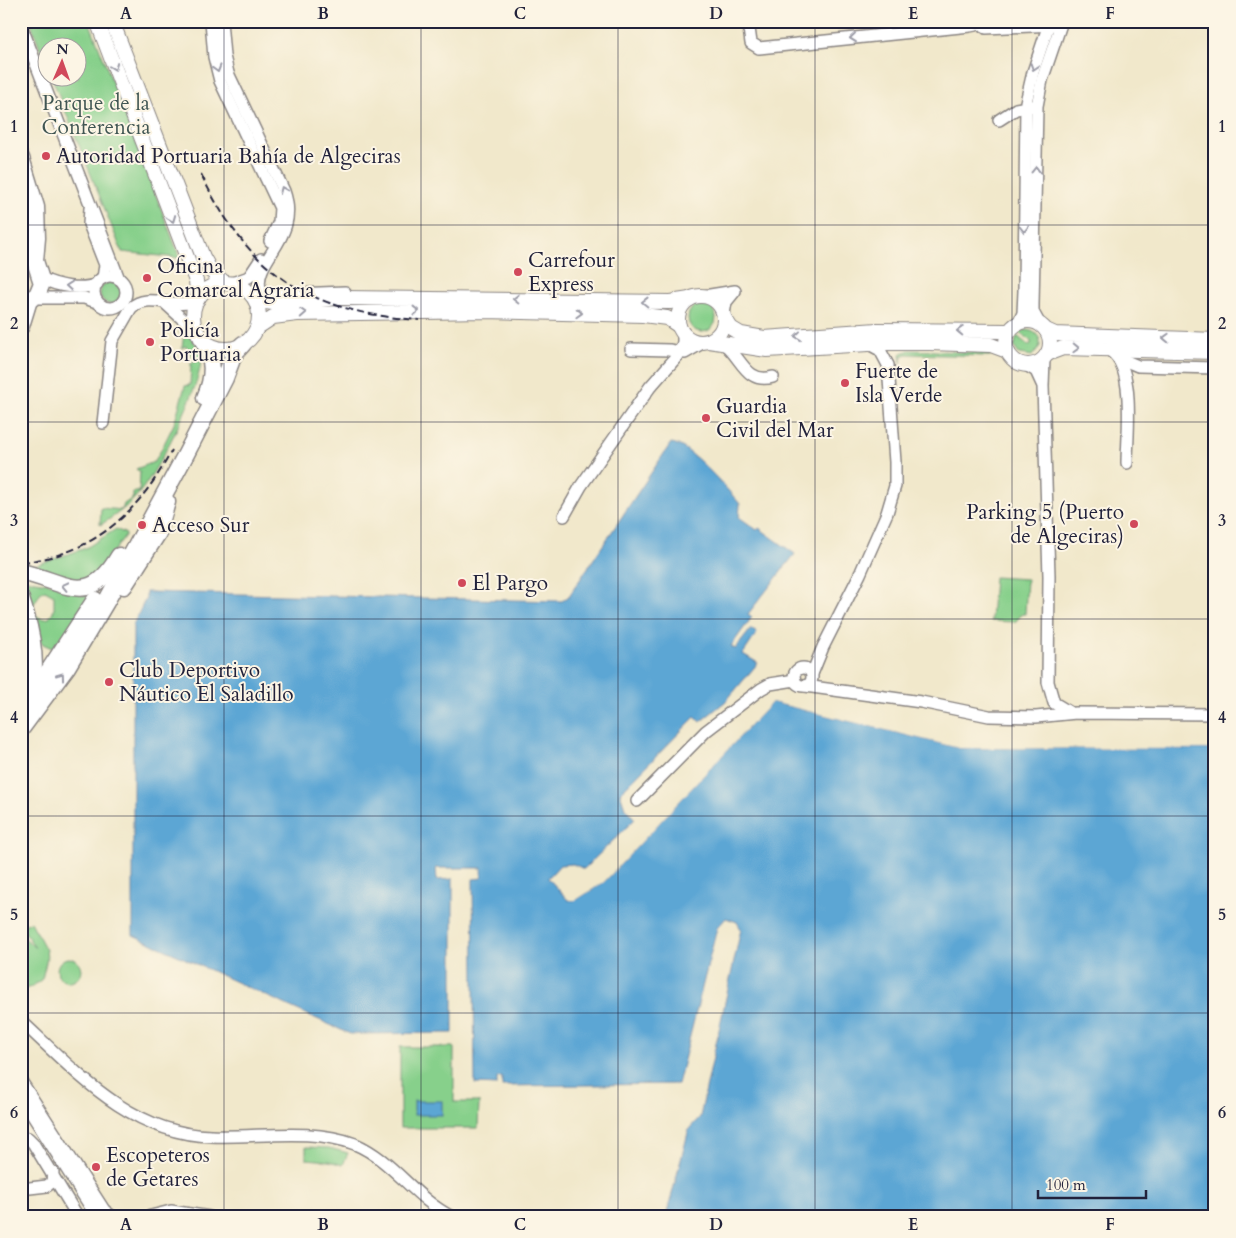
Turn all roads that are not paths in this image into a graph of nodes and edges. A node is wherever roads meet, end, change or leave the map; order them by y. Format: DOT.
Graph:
graph roads {
  1 [pos="97,21"];
  2 [pos="112,21"];
  3 [pos="211,21"];
  4 [pos="221,21"];
  5 [pos="748,21"];
  6 [pos="996,21"];
  7 [pos="21,25"];
  8 [pos="936,25"];
  9 [pos="1055,25"];
  10 [pos="970,26"];
  11 [pos="1031,107"];
  12 [pos="999,120"];
  13 [pos="21,158"];
  14 [pos="21,169"];
  15 [pos="86,195"];
  16 [pos="21,259"];
  17 [pos="21,263"];
  18 [pos="39,274"];
  19 [pos="119,279"];
  20 [pos="100,281"];
  21 [pos="229,283"];
  22 [pos="704,296"];
  23 [pos="254,297"];
  24 [pos="374,298"];
  25 [pos="690,299"];
  26 [pos="28,300"];
  27 [pos="197,300"];
  28 [pos="97,302"];
  29 [pos="166,304"];
  30 [pos="725,316"];
  31 [pos="21,326"];
  32 [pos="1014,326"];
  33 [pos="1042,326"];
  34 [pos="258,327"];
  35 [pos="681,329"];
  36 [pos="201,336"];
  37 [pos="1215,340"];
  38 [pos="706,341"];
  39 [pos="908,343"];
  40 [pos="243,344"];
  41 [pos="724,344"];
  42 [pos="867,344"];
  43 [pos="631,349"];
  44 [pos="1106,349"];
  45 [pos="1138,350"];
  46 [pos="1007,351"];
  47 [pos="1215,352"];
  48 [pos="680,353"];
  49 [pos="1046,356"];
  50 [pos="1124,364"];
  51 [pos="888,365"];
  52 [pos="1026,365"];
  53 [pos="1215,368"];
  54 [pos="774,377"];
  55 [pos="1042,386"];
  56 [pos="103,423"];
  57 [pos="1127,463"];
  58 [pos="172,482"];
  59 [pos="564,516"];
  60 [pos="140,540"];
  61 [pos="142,561"];
  62 [pos="21,572"];
  63 [pos="108,574"];
  64 [pos="108,595"];
  65 [pos="21,599"];
  66 [pos="88,634"];
  67 [pos="30,636"];
  68 [pos="822,647"];
  69 [pos="60,655"];
  70 [pos="812,675"];
  71 [pos="800,678"];
  72 [pos="1048,682"];
  73 [pos="829,688"];
  74 [pos="1046,701"];
  75 [pos="1076,713"];
  76 [pos="21,714"];
  77 [pos="1056,714"];
  78 [pos="1215,714"];
  79 [pos="1019,717"];
  80 [pos="21,729"];
  81 [pos="637,801"];
  82 [pos="21,1013"];
  83 [pos="21,1021"];
  84 [pos="42,1039"];
  85 [pos="21,1081"];
  86 [pos="21,1097"];
  87 [pos="21,1138"];
  88 [pos="49,1140"];
  89 [pos="53,1178"];
  90 [pos="21,1189"];
  91 [pos="78,1217"];
  92 [pos="97,1217"];
  93 [pos="112,1217"];
  94 [pos="120,1217"];
  95 [pos="147,1217"];
  96 [pos="210,1217"];
  97 [pos="452,1217"];
  1 -- 27 [label="main road, one-way"];
  2 -- 21 [label="main road"];
  3 -- 21 [label="street, one-way"];
  24 -- 4 [label="street, one-way"];
  8 -- 5 [label="street, one-way"];
  6 -- 10 [label="street"];
  7 -- 15 [label="street"];
  8 -- 10 [label="street"];
  9 -- 10 [label="street"];
  9 -- 11 [label="street"];
  9 -- 11 [label="street, one-way"];
  11 -- 12 [label="street"];
  11 -- 32 [label="street, one-way"];
  33 -- 11 [label="street, one-way"];
  13 -- 18 [label="highway"];
  14 -- 16 [label="highway"];
  15 -- 19 [label="street"];
  15 -- 20 [label="street"];
  17 -- 18 [label="highway"];
  20 -- 18 [label="street, one-way"];
  18 -- 26 [label="highway"];
  19 -- 20 [label="street"];
  19 -- 28 [label="street"];
  20 -- 28 [label="street"];
  21 -- 23 [label="main road"];
  21 -- 27 [label="main road"];
  22 -- 25 [label="main road"];
  22 -- 30 [label="main road"];
  22 -- 30 [label="street"];
  23 -- 24 [label="main road"];
  23 -- 34 [label="main road"];
  25 -- 24 [label="main road, one-way"];
  25 -- 35 [label="main road"];
  26 -- 28 [label="street"];
  26 -- 31 [label="highway"];
  27 -- 29 [label="street"];
  27 -- 36 [label="main road"];
  29 -- 36 [label="street"];
  29 -- 56 [label="street"];
  32 -- 30 [label="main road, one-way"];
  30 -- 38 [label="main road"];
  32 -- 33 [label="main road"];
  32 -- 46 [label="main road"];
  37 -- 33 [label="main road, one-way"];
  33 -- 49 [label="main road"];
  34 -- 35 [label="main road, one-way"];
  34 -- 40 [label="main road"];
  35 -- 38 [label="main road"];
  35 -- 48 [label="street"];
  36 -- 40 [label="main road"];
  36 -- 63 [label="highway"];
  38 -- 41 [label="main road"];
  38 -- 48 [label="street"];
  39 -- 42 [label="main road"];
  39 -- 46 [label="main road"];
  39 -- 51 [label="street"];
  40 -- 58 [label="highway"];
  41 -- 42 [label="main road"];
  41 -- 54 [label="street"];
  42 -- 51 [label="street"];
  43 -- 48 [label="street"];
  44 -- 45 [label="main road"];
  49 -- 44 [label="main road, one-way"];
  44 -- 50 [label="street"];
  45 -- 47 [label="main road"];
  45 -- 50 [label="street"];
  46 -- 52 [label="main road"];
  48 -- 59 [label="street"];
  49 -- 52 [label="main road"];
  49 -- 55 [label="street"];
  50 -- 53 [label="street"];
  50 -- 57 [label="street"];
  51 -- 68 [label="street"];
  52 -- 55 [label="street"];
  55 -- 72 [label="street"];
  58 -- 60 [label="highway"];
  58 -- 61 [label="highway"];
  60 -- 61 [label="highway"];
  60 -- 64 [label="highway"];
  61 -- 66 [label="highway"];
  63 -- 62 [label="highway, one-way"];
  63 -- 69 [label="highway"];
  64 -- 66 [label="highway"];
  64 -- 69 [label="highway"];
  65 -- 67 [label="highway"];
  80 -- 66 [label="highway, one-way"];
  67 -- 69 [label="highway"];
  67 -- 76 [label="highway"];
  68 -- 70 [label="street"];
  68 -- 71 [label="street"];
  69 -- 76 [label="highway"];
  70 -- 71 [label="street"];
  70 -- 73 [label="street"];
  71 -- 73 [label="street"];
  71 -- 81 [label="street"];
  72 -- 74 [label="street"];
  72 -- 75 [label="street"];
  73 -- 79 [label="street"];
  74 -- 77 [label="street"];
  74 -- 79 [label="street"];
  75 -- 77 [label="street"];
  75 -- 78 [label="street"];
  77 -- 79 [label="street"];
  82 -- 84 [label="street"];
  83 -- 84 [label="street"];
  84 -- 97 [label="street"];
  85 -- 93 [label="street"];
  86 -- 88 [label="street"];
  87 -- 89 [label="street"];
  88 -- 89 [label="street"];
  88 -- 92 [label="street"];
  89 -- 90 [label="street"];
  89 -- 91 [label="street"];
  93 -- 94 [label="street"];
  95 -- 96 [label="street"];
}
